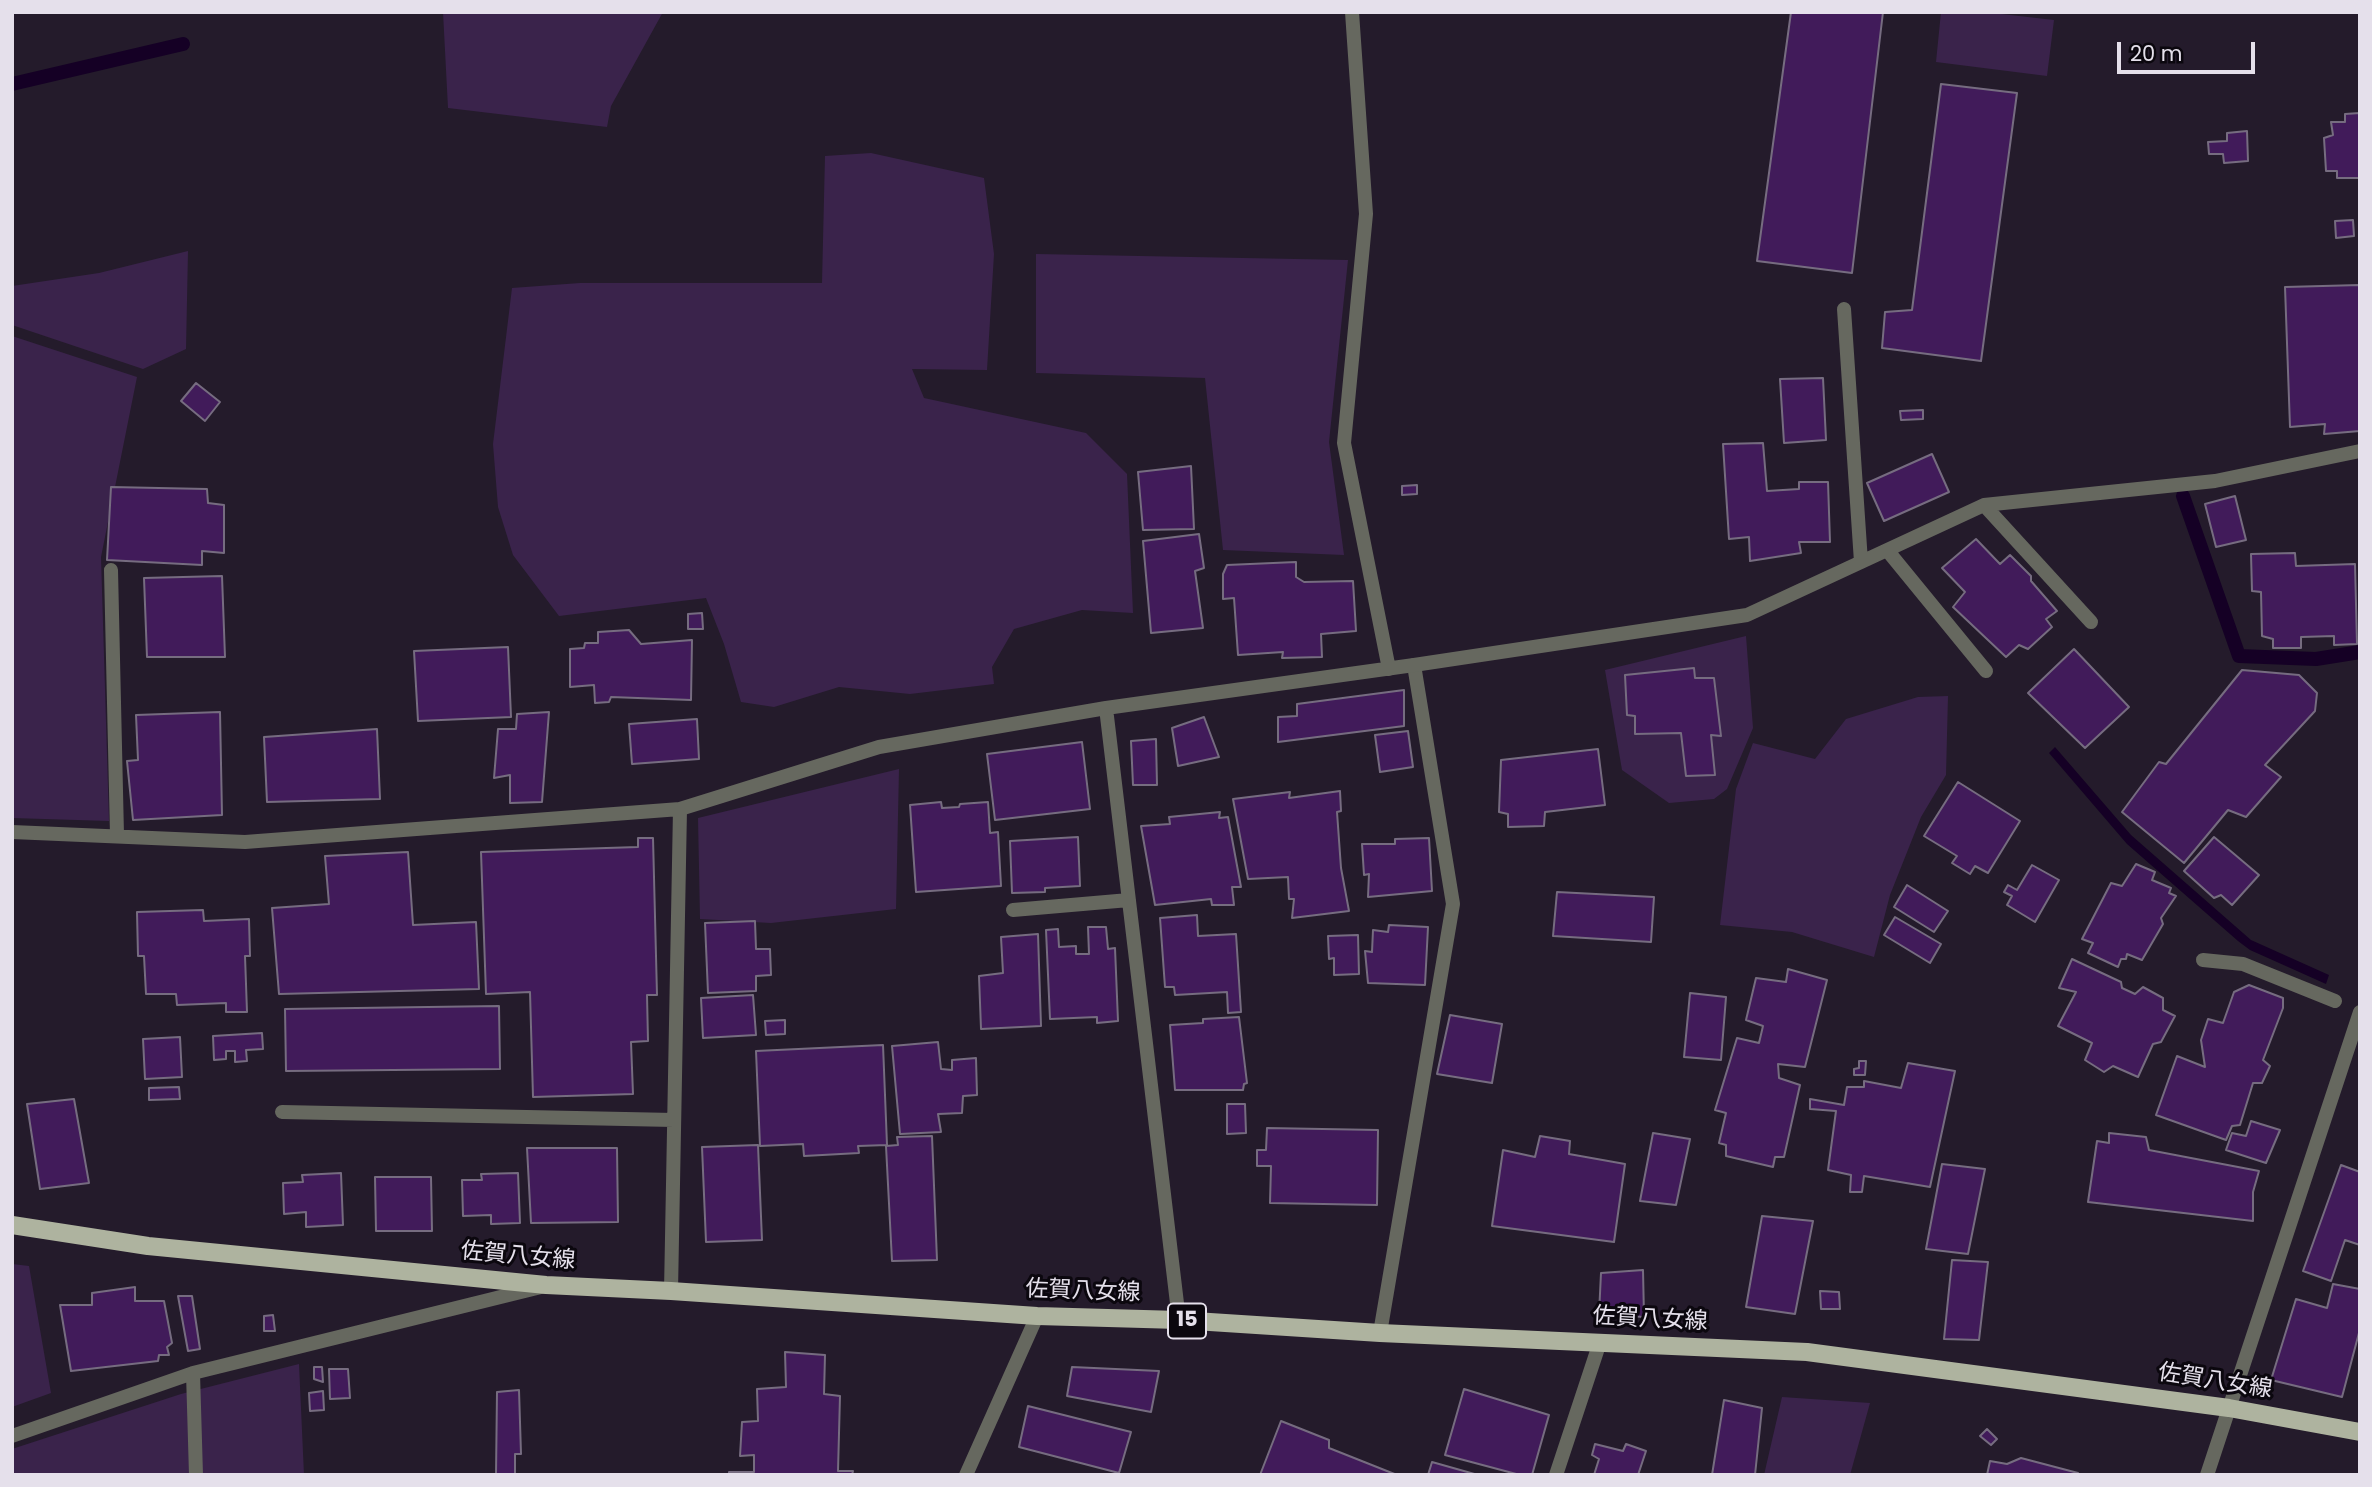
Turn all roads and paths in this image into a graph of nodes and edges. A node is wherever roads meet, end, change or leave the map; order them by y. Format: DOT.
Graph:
graph roads {
  1 [pos="1352,12"];
  2 [pos="1844,309"];
  3 [pos="2360,451"];
  4 [pos="1984,505"];
  5 [pos="1887,550"];
  6 [pos="1861,562"];
  7 [pos="111,570"];
  8 [pos="2091,622"];
  9 [pos="1415,666"];
  10 [pos="1389,669"];
  11 [pos="1986,671"];
  12 [pos="1106,708"];
  13 [pos="680,809"];
  14 [pos="12,832"];
  15 [pos="117,835"];
  16 [pos="1129,901"];
  17 [pos="1013,910"];
  18 [pos="2203,960"];
  19 [pos="2335,1001"];
  20 [pos="2360,1013"];
  21 [pos="282,1112"];
  22 [pos="674,1120"];
  23 [pos="12,1225"];
  24 [pos="546,1286"];
  25 [pos="671,1291"];
  26 [pos="1037,1316"];
  27 [pos="1179,1320"];
  28 [pos="1380,1333"];
  29 [pos="1600,1342"];
  30 [pos="193,1373"];
  31 [pos="2230,1408"];
  32 [pos="2360,1432"];
  33 [pos="12,1437"];
  34 [pos="196,1475"];
  35 [pos="966,1475"];
  36 [pos="1556,1475"];
  37 [pos="2207,1475"];
  1 -- 10 [label="street"];
  2 -- 6 [label="street"];
  3 -- 4 [label="street"];
  4 -- 5 [label="street"];
  4 -- 8 [label="street"];
  5 -- 6 [label="street"];
  5 -- 11 [label="street"];
  6 -- 9 [label="street"];
  7 -- 15 [label="street"];
  9 -- 10 [label="street"];
  9 -- 28 [label="street"];
  10 -- 12 [label="street"];
  12 -- 13 [label="street"];
  12 -- 16 [label="street"];
  13 -- 15 [label="street"];
  13 -- 22 [label="street"];
  14 -- 15 [label="street"];
  16 -- 17 [label="street"];
  16 -- 27 [label="street"];
  18 -- 19 [label="street"];
  20 -- 31 [label="street"];
  21 -- 22 [label="street"];
  22 -- 25 [label="street"];
  23 -- 24 [label="main road, 佐賀八女線 / 15"];
  24 -- 25 [label="main road, 佐賀八女線 / 15"];
  24 -- 30 [label="street"];
  25 -- 26 [label="main road, 佐賀八女線 / 15"];
  26 -- 27 [label="main road, 佐賀八女線 / 15"];
  26 -- 35 [label="street"];
  27 -- 28 [label="main road, 佐賀八女線 / 15"];
  28 -- 29 [label="main road, 佐賀八女線 / 15"];
  29 -- 31 [label="main road, 佐賀八女線 / 15"];
  29 -- 36 [label="street"];
  30 -- 33 [label="street"];
  30 -- 34 [label="street"];
  31 -- 32 [label="main road, 佐賀八女線 / 15"];
  31 -- 37 [label="street"];
}
